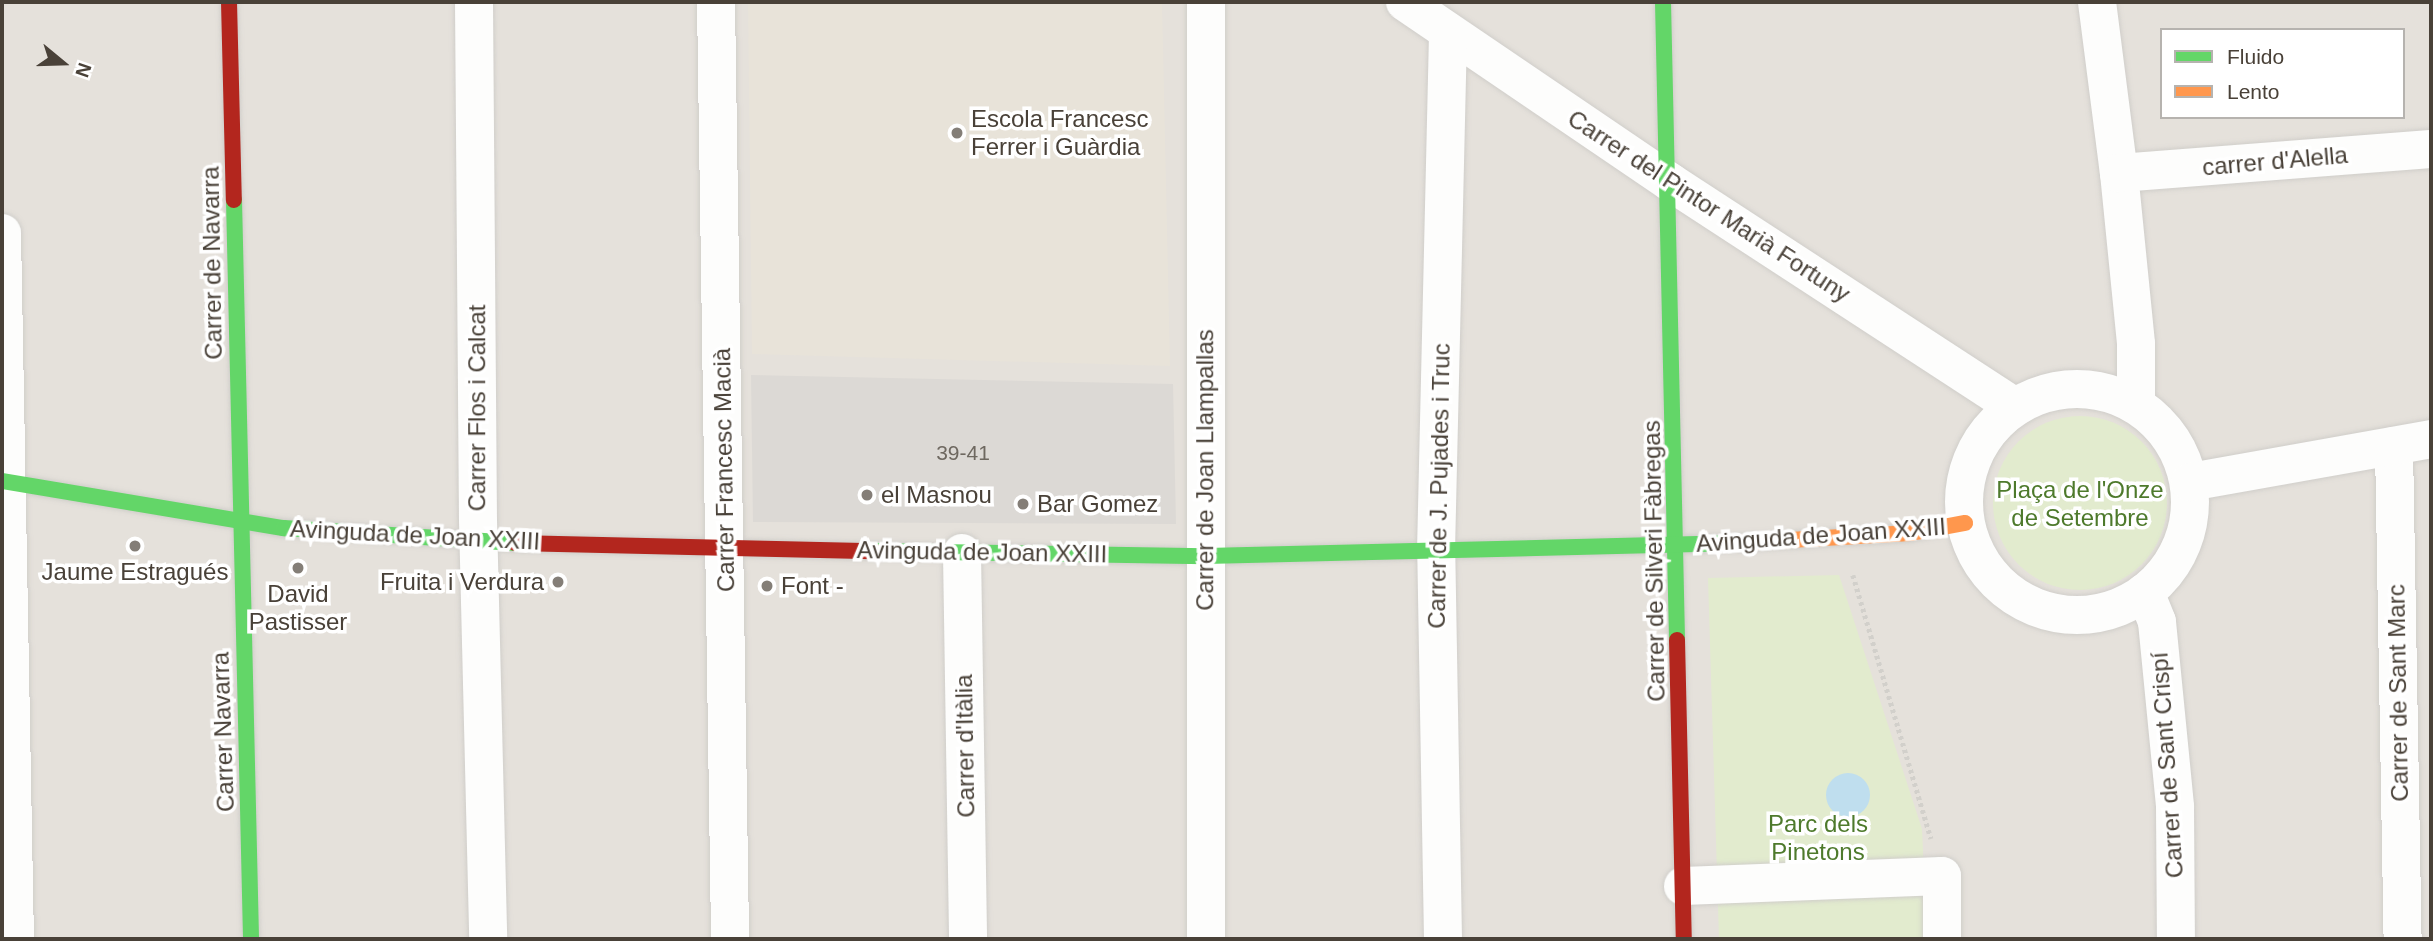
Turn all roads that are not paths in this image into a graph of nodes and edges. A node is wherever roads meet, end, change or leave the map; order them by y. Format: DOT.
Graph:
graph roads {
  1 [pos="229,2"];
  2 [pos="474,2"];
  3 [pos="716,2"];
  4 [pos="1206,2"];
  5 [pos="1405,2"];
  6 [pos="1662,2"];
  7 [pos="2097,2"];
  8 [pos="1448,33"];
  9 [pos="2431,149"];
  10 [pos="2119,173"];
  11 [pos="1670,182"];
  12 [pos="2,233"];
  13 [pos="2136,405"];
  14 [pos="2015,407"];
  15 [pos="2431,439"];
  16 [pos="2395,446"];
  17 [pos="4,481"];
  18 [pos="2190,482"];
  19 [pos="1965,523"];
  20 [pos="240,524"];
  21 [pos="479,542"];
  22 [pos="1676,546"];
  23 [pos="727,547"];
  24 [pos="1436,551"];
  25 [pos="962,553"];
  26 [pos="1206,556"];
  27 [pos="2145,592"];
  28 [pos="1683,886"];
  29 [pos="15,939"];
  30 [pos="251,939"];
  31 [pos="488,939"];
  32 [pos="730,939"];
  33 [pos="968,939"];
  34 [pos="1206,939"];
  35 [pos="1443,939"];
  36 [pos="1684,939"];
  37 [pos="1942,939"];
  38 [pos="2176,939"];
  39 [pos="2403,939"];
  1 -- 20 [label="street, Carrer de Navarra"];
  2 -- 21 [label="street, Carrer Flos i Calcat"];
  3 -- 23 [label="street, Carrer Francesc Macià"];
  4 -- 26 [label="street, Carrer de Joan Llampallas"];
  5 -- 8 [label="street, Carrer del Pintor Marià Fortuny"];
  6 -- 11 [label="street, Carrer de Silveri Fàbregas"];
  7 -- 10 [label="street"];
  8 -- 11 [label="street, Carrer del Pintor Marià Fortuny"];
  8 -- 24 [label="street, Carrer de J. Pujades i Truc"];
  9 -- 10 [label="street, carrer d'Alella"];
  10 -- 13 [label="street"];
  11 -- 14 [label="street, Carrer del Pintor Marià Fortuny"];
  11 -- 22 [label="street, Carrer de Silveri Fàbregas"];
  12 -- 17 [label="street"];
  13 -- 14 [label="street"];
  13 -- 18 [label="street"];
  14 -- 19 [label="street"];
  15 -- 16 [label="street"];
  16 -- 18 [label="street"];
  16 -- 39 [label="street, Carrer de Sant Marc"];
  17 -- 20 [label="street, Avinguda de Joan XXIII"];
  17 -- 29 [label="street"];
  18 -- 27 [label="street"];
  19 -- 22 [label="street, Avinguda de Joan XXIII"];
  19 -- 27 [label="street"];
  20 -- 21 [label="street, Avinguda de Joan XXIII"];
  20 -- 30 [label="street, Carrer Navarra"];
  21 -- 23 [label="street, Avinguda de Joan XXIII"];
  21 -- 31 [label="street, Carrer Flos i Calcat"];
  22 -- 24 [label="street, Avinguda de Joan XXIII"];
  22 -- 28 [label="street, Carrer de Silveri Fàbregas"];
  23 -- 25 [label="street, Avinguda de Joan XXIII"];
  23 -- 32 [label="street, Carrer Francesc Macià"];
  24 -- 26 [label="street, Avinguda de Joan XXIII"];
  24 -- 35 [label="street, Carrer de J. Pujades i Truc"];
  25 -- 26 [label="street, Avinguda de Joan XXIII"];
  25 -- 33 [label="street, Carrer d'Itàlia"];
  26 -- 34 [label="street, Carrer de Joan Llampallas"];
  27 -- 38 [label="street, Carrer de Sant Crispí"];
  28 -- 36 [label="street, Carrer de Silveri Fàbregas"];
  28 -- 37 [label="street"];
}
